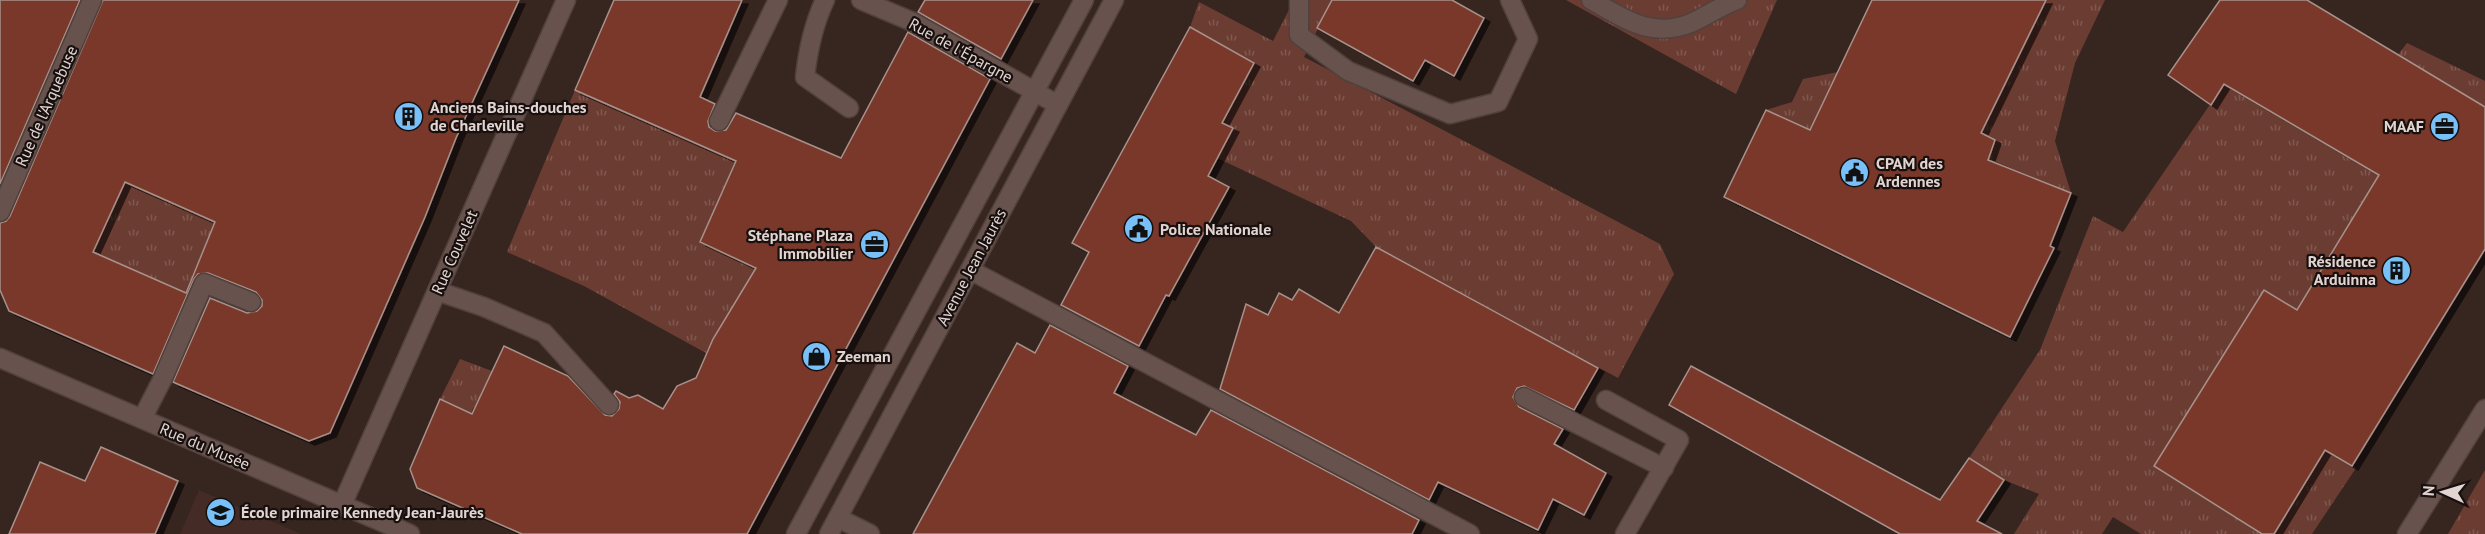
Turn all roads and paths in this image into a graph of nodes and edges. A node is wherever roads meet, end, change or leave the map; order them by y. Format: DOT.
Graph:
graph roads {
  1 [pos="93,0"];
  2 [pos="566,0"];
  3 [pos="778,0"];
  4 [pos="825,0"];
  5 [pos="861,0"];
  6 [pos="1084,0"];
  7 [pos="1114,0"];
  8 [pos="1299,0"];
  9 [pos="1510,0"];
  10 [pos="1591,0"];
  11 [pos="1737,0"];
  12 [pos="1035,92"];
  13 [pos="1058,105"];
  14 [pos="849,108"];
  15 [pos="719,121"];
  16 [pos="0,212"];
  17 [pos="969,270"];
  18 [pos="437,291"];
  19 [pos="250,302"];
  20 [pos="0,358"];
  21 [pos="1524,397"];
  22 [pos="1606,400"];
  23 [pos="609,405"];
  24 [pos="2485,409"];
  25 [pos="142,419"];
  26 [pos="1664,468"];
  27 [pos="342,505"];
  28 [pos="838,518"];
  29 [pos="410,534"];
  30 [pos="796,534"];
  31 [pos="829,534"];
  32 [pos="870,534"];
  33 [pos="1470,534"];
  34 [pos="1625,534"];
  35 [pos="2407,534"];
  1 -- 16 [label="street, Rue de l'Arquebuse"];
  2 -- 18 [label="street, Rue Couvelet"];
  3 -- 15 [label="street"];
  4 -- 14 [label="street"];
  5 -- 12 [label="street, Rue de l'Épargne"];
  6 -- 12 [label="street"];
  7 -- 13 [label="street, Avenue Jean Jaurès"];
  8 -- 9 [label="street"];
  10 -- 11 [label="street"];
  12 -- 13 [label="street, Rue de l'Épargne"];
  12 -- 30 [label="street"];
  13 -- 17 [label="street, Avenue Jean Jaurès"];
  17 -- 28 [label="street, Avenue Jean Jaurès"];
  17 -- 33 [label="street"];
  18 -- 23 [label="street"];
  18 -- 27 [label="street, Rue Couvelet"];
  19 -- 25 [label="street"];
  20 -- 25 [label="street, Rue du Musée"];
  21 -- 26 [label="street"];
  22 -- 26 [label="street"];
  24 -- 35 [label="street"];
  25 -- 27 [label="street, Rue du Musée"];
  26 -- 34 [label="street"];
  27 -- 29 [label="street, Rue du Musée"];
  28 -- 31 [label="street, Avenue Jean Jaurès"];
  28 -- 32 [label="street"];
}
